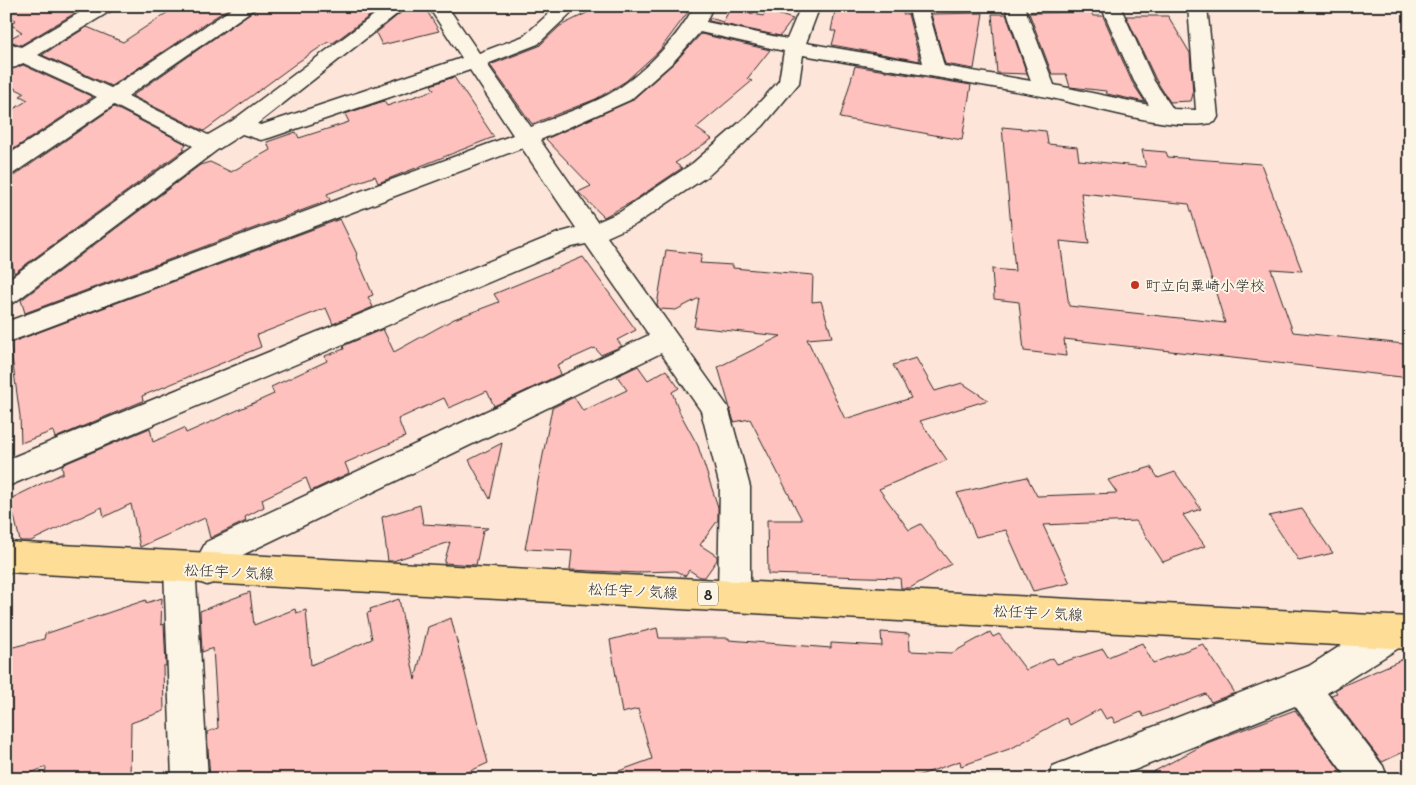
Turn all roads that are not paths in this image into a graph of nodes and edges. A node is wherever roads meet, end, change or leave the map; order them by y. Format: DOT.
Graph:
graph roads {
  1 [pos="104,6"];
  2 [pos="249,6"];
  3 [pos="398,6"];
  4 [pos="437,6"];
  5 [pos="569,6"];
  6 [pos="811,6"];
  7 [pos="918,6"];
  8 [pos="1014,6"];
  9 [pos="1110,6"];
  10 [pos="1197,6"];
  11 [pos="700,16"];
  12 [pos="794,48"];
  13 [pos="11,56"];
  14 [pos="474,61"];
  15 [pos="935,70"];
  16 [pos="1045,90"];
  17 [pos="112,96"];
  18 [pos="1167,116"];
  19 [pos="240,126"];
  20 [pos="526,138"];
  21 [pos="209,145"];
  22 [pos="6,166"];
  23 [pos="592,234"];
  24 [pos="6,295"];
  25 [pos="6,333"];
  26 [pos="665,339"];
  27 [pos="6,474"];
  28 [pos="6,557"];
  29 [pos="194,569"];
  30 [pos="734,595"];
  31 [pos="1401,632"];
  32 [pos="1301,686"];
  33 [pos="1084,776"];
  34 [pos="190,779"];
  35 [pos="1370,779"];
  1 -- 13 [label="street"];
  2 -- 17 [label="street"];
  3 -- 19 [label="street"];
  4 -- 14 [label="street"];
  5 -- 14 [label="street"];
  6 -- 12 [label="street"];
  7 -- 15 [label="street"];
  8 -- 16 [label="street"];
  9 -- 18 [label="street"];
  10 -- 18 [label="street"];
  11 -- 12 [label="street"];
  11 -- 20 [label="street"];
  12 -- 15 [label="street"];
  12 -- 23 [label="street"];
  13 -- 17 [label="street"];
  14 -- 19 [label="street"];
  14 -- 20 [label="street"];
  15 -- 16 [label="street"];
  16 -- 18 [label="street"];
  17 -- 21 [label="street"];
  17 -- 22 [label="street"];
  19 -- 21 [label="street"];
  20 -- 23 [label="street"];
  20 -- 25 [label="street"];
  21 -- 24 [label="street"];
  23 -- 26 [label="street"];
  23 -- 27 [label="street"];
  26 -- 29 [label="street"];
  26 -- 30 [label="street"];
  28 -- 29 [label="main road, 松任宇ノ気線 / 8"];
  29 -- 30 [label="main road, 松任宇ノ気線 / 8"];
  29 -- 34 [label="street"];
  30 -- 31 [label="main road, 松任宇ノ気線 / 8"];
  31 -- 32 [label="street"];
  32 -- 33 [label="street"];
  32 -- 35 [label="street"];
}
